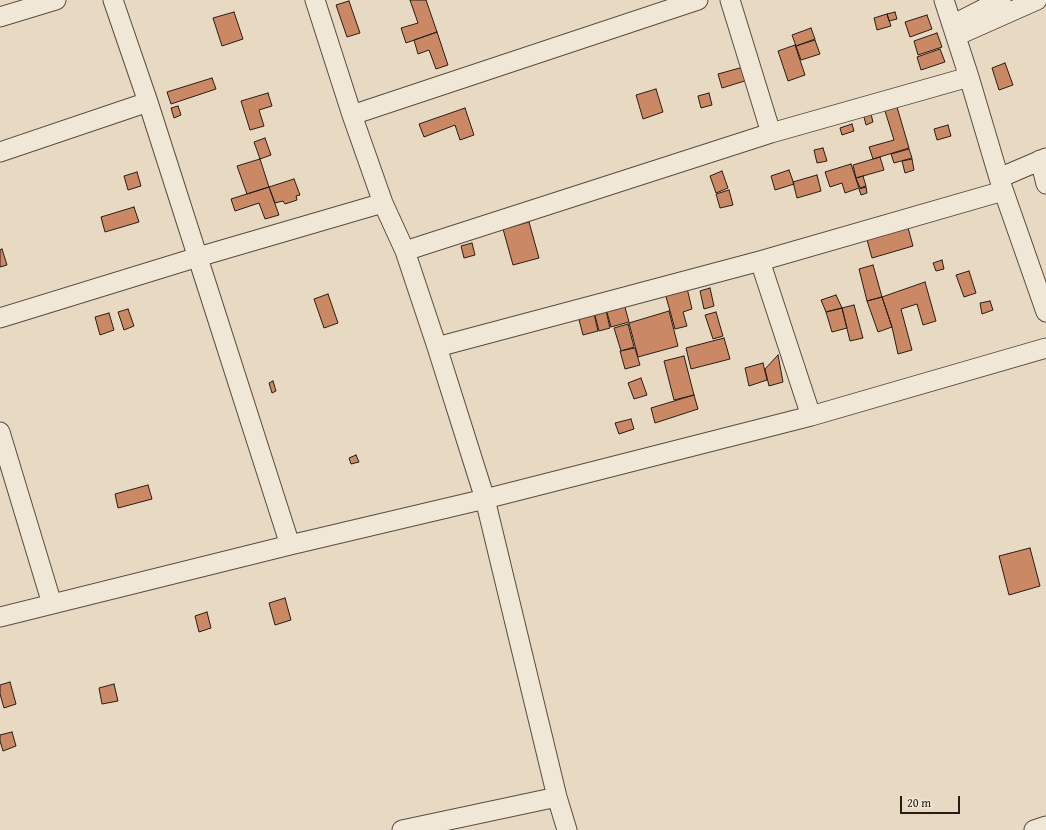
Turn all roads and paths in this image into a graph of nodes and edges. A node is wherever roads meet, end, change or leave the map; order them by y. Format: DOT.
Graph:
graph roads {
  1 [pos="56,0"];
  2 [pos="113,0"];
  3 [pos="315,0"];
  4 [pos="698,0"];
  5 [pos="730,0"];
  6 [pos="944,0"];
  7 [pos="1001,0"];
  8 [pos="1037,0"];
  9 [pos="0,17"];
  10 [pos="954,31"];
  11 [pos="969,77"];
  12 [pos="148,102"];
  13 [pos="352,115"];
  14 [pos="771,133"];
  15 [pos="0,152"];
  16 [pos="1043,159"];
  17 [pos="1001,184"];
  18 [pos="1046,184"];
  19 [pos="383,203"];
  20 [pos="405,251"];
  21 [pos="198,257"];
  22 [pos="760,261"];
  23 [pos="1046,312"];
  24 [pos="0,318"];
  25 [pos="437,347"];
  26 [pos="1046,348"];
  27 [pos="811,416"];
  28 [pos="0,432"];
  29 [pos="485,499"];
  30 [pos="290,544"];
  31 [pos="52,604"];
  32 [pos="0,617"];
  33 [pos="558,798"];
  34 [pos="1046,826"];
  35 [pos="402,830"];
  36 [pos="567,830"];
  37 [pos="1034,830"];
  1 -- 9 [label="street"];
  2 -- 12 [label="street"];
  3 -- 13 [label="street"];
  4 -- 13 [label="street"];
  5 -- 14 [label="street"];
  6 -- 10 [label="street"];
  7 -- 10 [label="street"];
  8 -- 10 [label="street"];
  10 -- 11 [label="street"];
  11 -- 14 [label="street"];
  11 -- 17 [label="street"];
  12 -- 15 [label="street"];
  12 -- 21 [label="street"];
  13 -- 19 [label="street"];
  14 -- 20 [label="street"];
  16 -- 17 [label="street"];
  16 -- 18 [label="street"];
  17 -- 22 [label="street"];
  17 -- 23 [label="street"];
  19 -- 20 [label="street"];
  19 -- 21 [label="street"];
  20 -- 25 [label="street"];
  21 -- 24 [label="street"];
  21 -- 30 [label="street"];
  22 -- 25 [label="street"];
  22 -- 27 [label="street"];
  25 -- 29 [label="street"];
  26 -- 27 [label="street"];
  27 -- 29 [label="street"];
  28 -- 31 [label="street"];
  29 -- 30 [label="street"];
  29 -- 33 [label="street"];
  30 -- 31 [label="street"];
  31 -- 32 [label="street"];
  33 -- 35 [label="street"];
  33 -- 36 [label="street"];
  34 -- 37 [label="street"];
}
